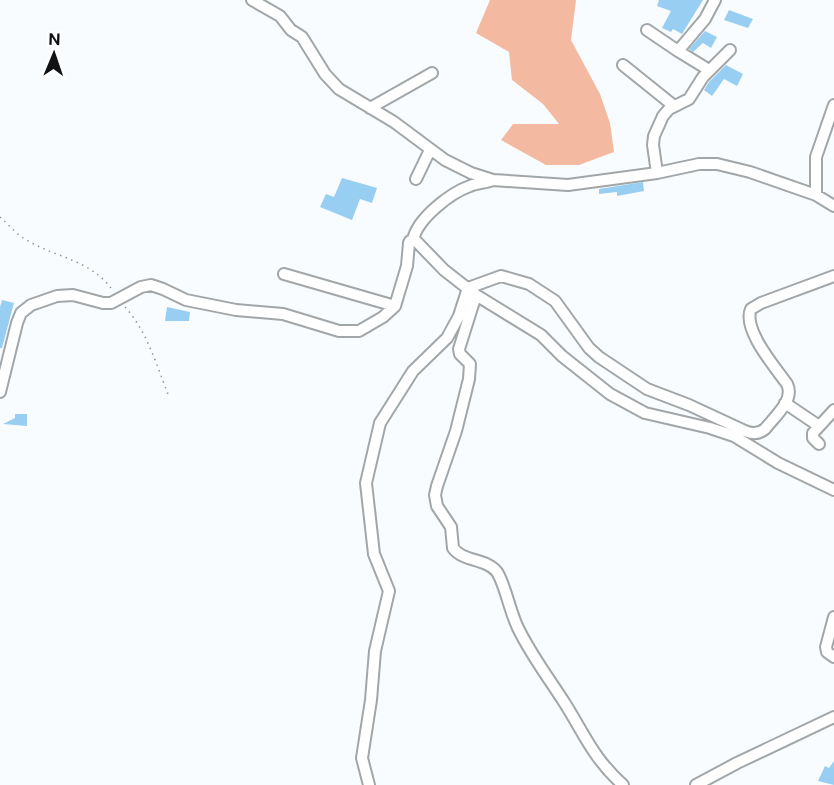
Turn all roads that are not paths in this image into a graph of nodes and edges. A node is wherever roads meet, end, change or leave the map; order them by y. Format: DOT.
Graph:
graph roads {
  1 [pos="252,0"];
  2 [pos="714,0"];
  3 [pos="647,30"];
  4 [pos="730,50"];
  5 [pos="678,51"];
  6 [pos="623,65"];
  7 [pos="709,70"];
  8 [pos="432,73"];
  9 [pos="834,105"];
  10 [pos="674,106"];
  11 [pos="370,108"];
  12 [pos="830,129"];
  13 [pos="430,150"];
  14 [pos="657,173"];
  15 [pos="416,178"];
  16 [pos="493,180"];
  17 [pos="816,195"];
  18 [pos="834,206"];
  19 [pos="413,240"];
  20 [pos="284,274"];
  21 [pos="834,276"];
  22 [pos="472,292"];
  23 [pos="395,306"];
  24 [pos="0,392"];
  25 [pos="663,396"];
  26 [pos="786,403"];
  27 [pos="834,410"];
  28 [pos="655,416"];
  29 [pos="819,426"];
  30 [pos="762,432"];
  31 [pos="819,444"];
  32 [pos="761,452"];
  33 [pos="834,490"];
  34 [pos="834,616"];
  35 [pos="834,657"];
  36 [pos="834,717"];
  37 [pos="369,785"];
  38 [pos="623,785"];
  39 [pos="696,785"];
  1 -- 11 [label="street"];
  2 -- 5 [label="street"];
  3 -- 5 [label="street"];
  4 -- 7 [label="street"];
  5 -- 7 [label="street"];
  6 -- 10 [label="street"];
  7 -- 10 [label="street"];
  8 -- 11 [label="street"];
  9 -- 12 [label="street"];
  10 -- 14 [label="street"];
  11 -- 13 [label="street"];
  12 -- 17 [label="street"];
  13 -- 15 [label="street"];
  13 -- 16 [label="street"];
  14 -- 16 [label="street"];
  14 -- 17 [label="street"];
  16 -- 19 [label="street"];
  17 -- 18 [label="street"];
  19 -- 22 [label="street"];
  19 -- 23 [label="street"];
  20 -- 23 [label="street"];
  21 -- 26 [label="street"];
  22 -- 25 [label="street"];
  22 -- 28 [label="street"];
  22 -- 37 [label="street"];
  22 -- 38 [label="street"];
  23 -- 24 [label="street"];
  25 -- 28 [label="street"];
  25 -- 30 [label="street"];
  26 -- 29 [label="street"];
  26 -- 30 [label="street"];
  27 -- 29 [label="street"];
  28 -- 32 [label="street"];
  29 -- 31 [label="street"];
  30 -- 32 [label="street"];
  32 -- 33 [label="street"];
  34 -- 35 [label="street"];
  36 -- 39 [label="street"];
}
